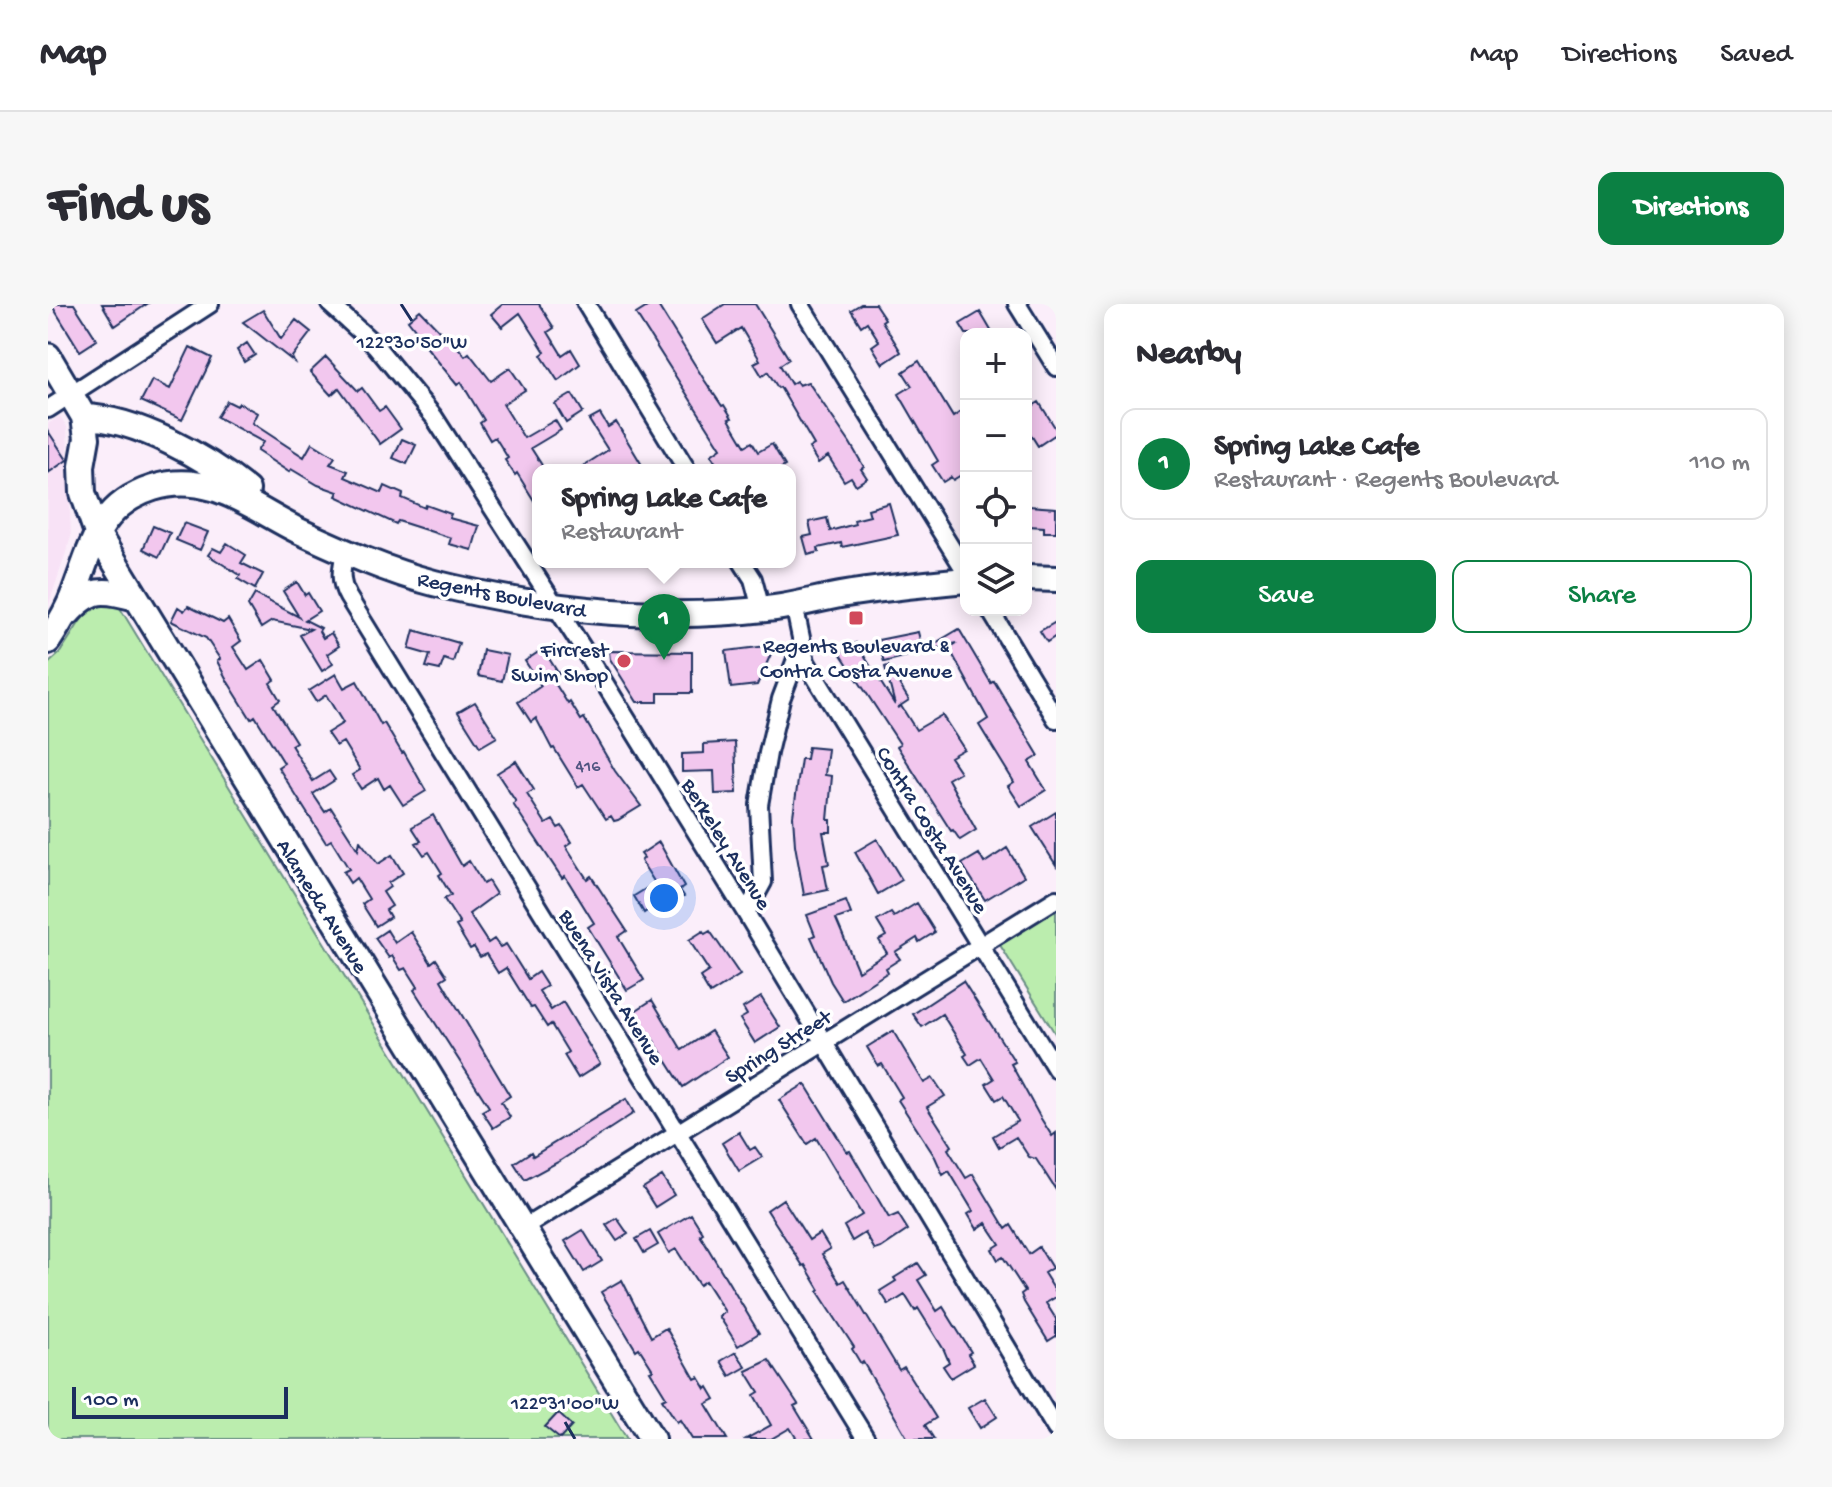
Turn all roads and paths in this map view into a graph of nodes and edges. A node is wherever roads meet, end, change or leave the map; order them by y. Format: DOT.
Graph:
graph roads {
  1 [pos="210,304"];
  2 [pos="330,304"];
  3 [pos="586,304"];
  4 [pos="800,304"];
  5 [pos="1017,304"];
  6 [pos="48,356"];
  7 [pos="1056,367"];
  8 [pos="71,394"];
  9 [pos="48,409"];
  10 [pos="84,417"];
  11 [pos="683,464"];
  12 [pos="295,529"];
  13 [pos="97,533"];
  14 [pos="345,552"];
  15 [pos="960,562"];
  16 [pos="746,568"];
  17 [pos="1032,578"];
  18 [pos="1056,579"];
  19 [pos="960,581"];
  20 [pos="136,598"];
  21 [pos="794,604"];
  22 [pos="555,606"];
  23 [pos="761,609"];
  24 [pos="994,616"];
  25 [pos="61,620"];
  26 [pos="48,641"];
  27 [pos="801,646"];
  28 [pos="1056,719"];
  29 [pos="1056,899"];
  30 [pos="746,913"];
  31 [pos="980,945"];
  32 [pos="824,1041"];
  33 [pos="1056,1069"];
  34 [pos="678,1132"];
  35 [pos="522,1229"];
  36 [pos="1056,1429"];
  37 [pos="652,1439"];
  38 [pos="866,1439"];
  1 -- 8 [label="street"];
  2 -- 22 [label="street, Berkeley Avenue"];
  3 -- 11 [label="street"];
  4 -- 15 [label="street"];
  5 -- 7 [label="street"];
  6 -- 8 [label="main road, Alameda Avenue"];
  8 -- 9 [label="street"];
  8 -- 10 [label="main road, Alameda Avenue"];
  10 -- 12 [label="main road"];
  10 -- 13 [label="main road, Alameda Avenue"];
  12 -- 13 [label="main road, Regents Boulevard"];
  12 -- 14 [label="main road, Regents Boulevard"];
  13 -- 20 [label="main road, Alameda Avenue"];
  13 -- 25 [label="main road, Regents Boulevard"];
  14 -- 22 [label="main road, Regents Boulevard"];
  14 -- 34 [label="street, Buena Vista Avenue"];
  16 -- 23 [label="street"];
  17 -- 18 [label="main road"];
  19 -- 21 [label="main road, Regents Boulevard"];
  20 -- 25 [label="main road"];
  20 -- 35 [label="main road, Alameda Avenue"];
  21 -- 23 [label="main road, Regents Boulevard"];
  21 -- 27 [label="street, Contra Costa Avenue"];
  22 -- 23 [label="main road, Regents Boulevard"];
  22 -- 30 [label="street, Berkeley Avenue"];
  24 -- 28 [label="street"];
  25 -- 26 [label="main road, Regents Boulevard"];
  27 -- 30 [label="street"];
  27 -- 31 [label="street, Contra Costa Avenue"];
  29 -- 31 [label="street, Spring Street"];
  30 -- 32 [label="street, Berkeley Avenue"];
  31 -- 32 [label="street, Spring Street"];
  31 -- 33 [label="street, Contra Costa Avenue"];
  32 -- 34 [label="street, Spring Street"];
  32 -- 36 [label="street, Berkeley Avenue"];
  34 -- 35 [label="street, Spring Street"];
  34 -- 38 [label="street, Buena Vista Avenue"];
  35 -- 37 [label="main road, Alameda Avenue"];
}
